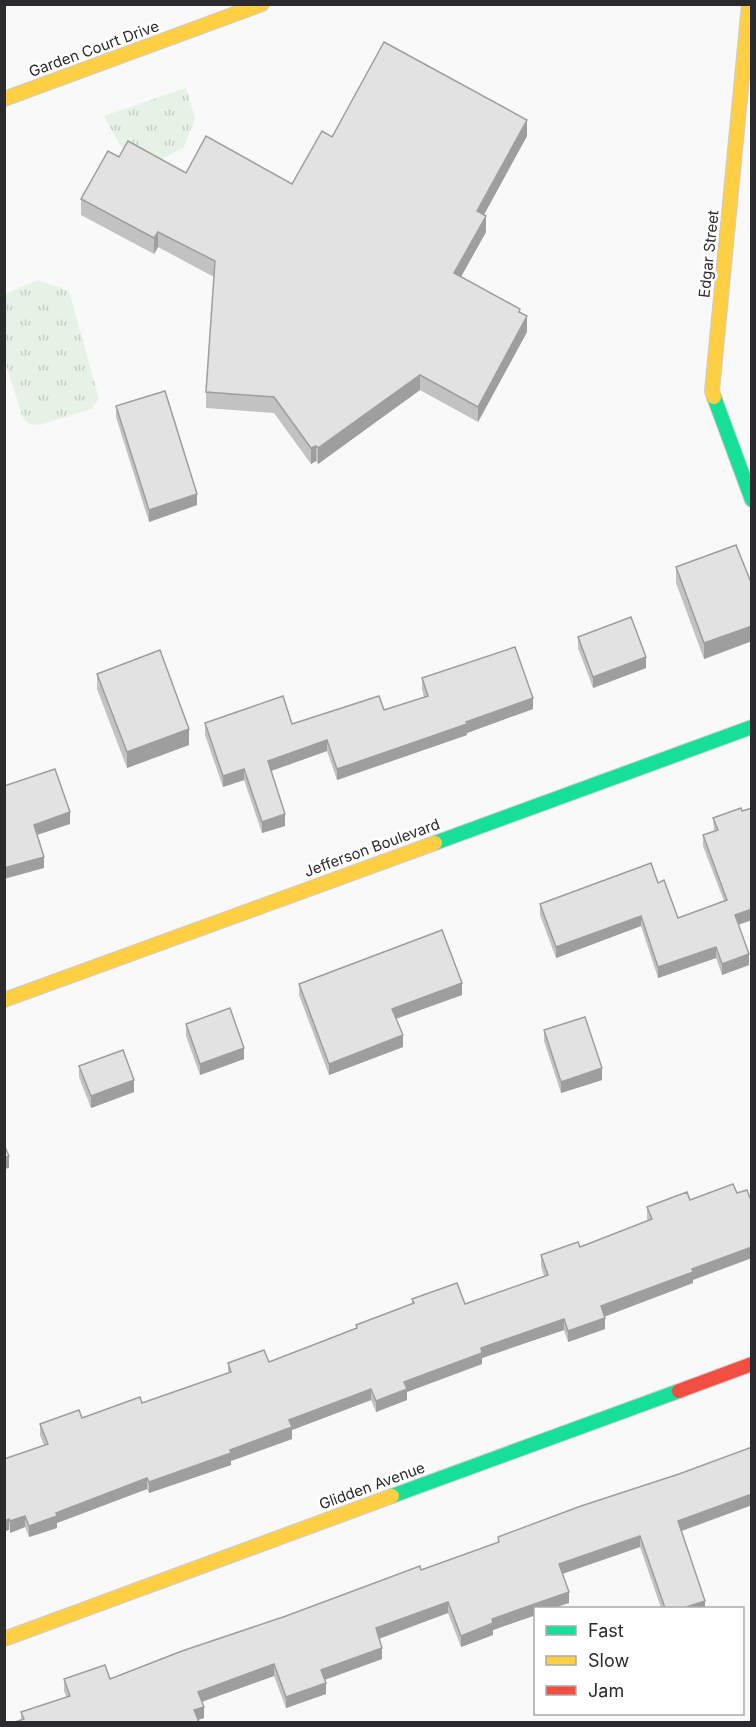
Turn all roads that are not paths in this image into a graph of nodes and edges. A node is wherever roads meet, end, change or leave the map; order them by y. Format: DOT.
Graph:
graph roads {
  1 [pos="262,4"];
  2 [pos="749,4"];
  3 [pos="4,99"];
  4 [pos="752,500"];
  5 [pos="752,727"];
  6 [pos="4,1000"];
  7 [pos="752,1364"];
  8 [pos="4,1639"];
  1 -- 3 [label="street, Garden Court Drive"];
  2 -- 4 [label="street, Edgar Street"];
  5 -- 6 [label="street, Jefferson Boulevard"];
  7 -- 8 [label="street, Glidden Avenue"];
}
